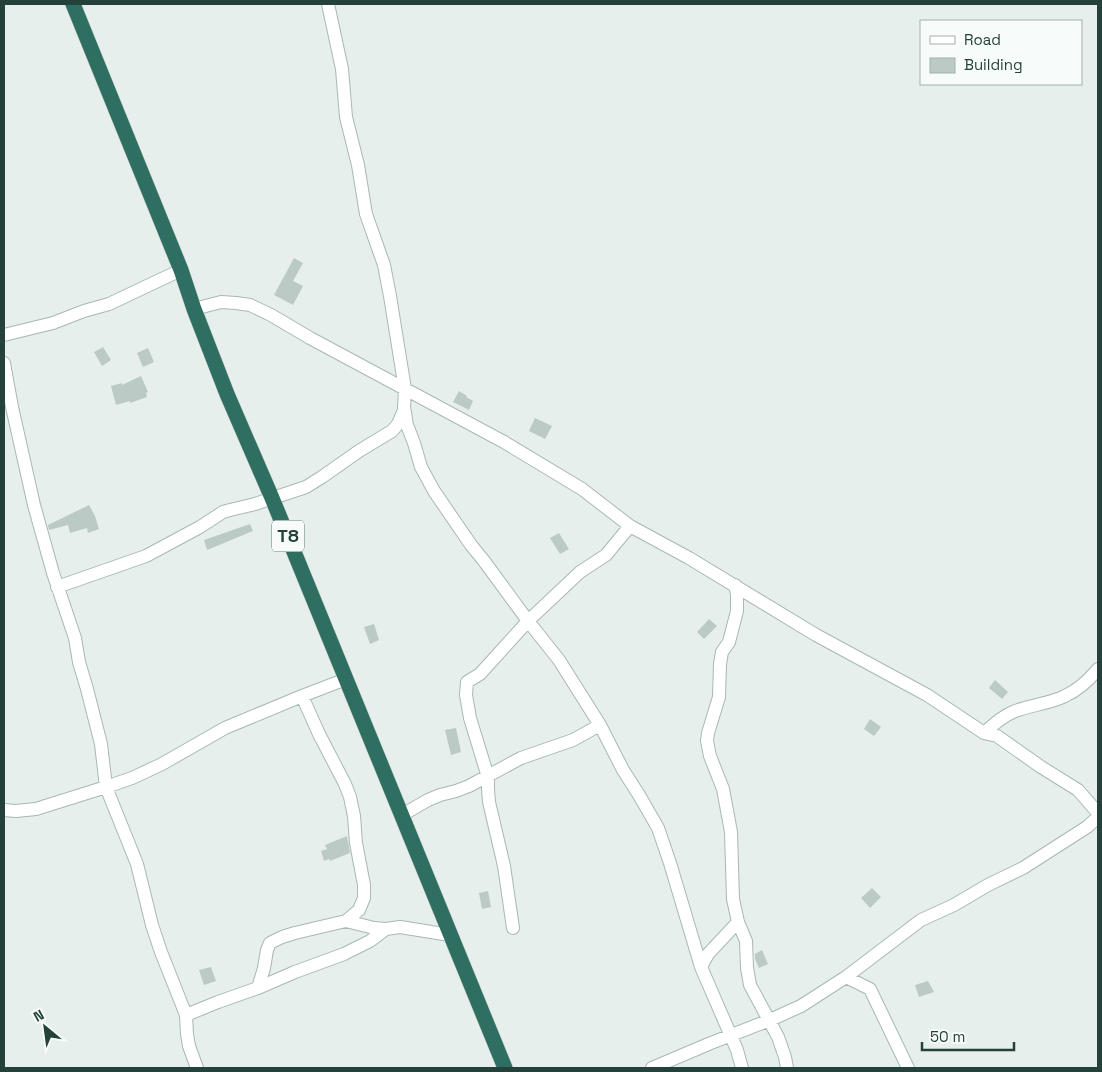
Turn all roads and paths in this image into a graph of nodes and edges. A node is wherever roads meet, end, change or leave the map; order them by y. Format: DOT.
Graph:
graph roads {
  1 [pos="73,4"];
  2 [pos="328,4"];
  3 [pos="181,270"];
  4 [pos="194,310"];
  5 [pos="4,335"];
  6 [pos="4,363"];
  7 [pos="405,389"];
  8 [pos="404,410"];
  9 [pos="272,498"];
  10 [pos="630,526"];
  11 [pos="735,585"];
  12 [pos="57,587"];
  13 [pos="528,621"];
  14 [pos="1098,670"];
  15 [pos="346,679"];
  16 [pos="302,696"];
  17 [pos="600,725"];
  18 [pos="984,733"];
  19 [pos="488,777"];
  20 [pos="106,787"];
  21 [pos="4,810"];
  22 [pos="402,815"];
  23 [pos="1098,815"];
  24 [pos="346,921"];
  25 [pos="738,922"];
  26 [pos="513,928"];
  27 [pos="386,929"];
  28 [pos="450,935"];
  29 [pos="700,967"];
  30 [pos="846,978"];
  31 [pos="258,988"];
  32 [pos="186,1015"];
  33 [pos="770,1020"];
  34 [pos="731,1035"];
  35 [pos="198,1068"];
  36 [pos="505,1068"];
  37 [pos="652,1068"];
  38 [pos="742,1068"];
  39 [pos="787,1068"];
  40 [pos="908,1068"];
  1 -- 3 [label="highway, T8"];
  2 -- 7 [label="street"];
  3 -- 4 [label="highway, T8"];
  3 -- 5 [label="street"];
  4 -- 7 [label="street"];
  4 -- 9 [label="highway, T8"];
  6 -- 12 [label="street"];
  7 -- 8 [label="street"];
  7 -- 10 [label="street"];
  8 -- 9 [label="street"];
  8 -- 13 [label="street"];
  9 -- 12 [label="street"];
  9 -- 15 [label="highway, T8"];
  10 -- 11 [label="street"];
  10 -- 13 [label="street"];
  11 -- 18 [label="street"];
  11 -- 25 [label="street"];
  12 -- 20 [label="street"];
  13 -- 17 [label="street"];
  13 -- 19 [label="street"];
  14 -- 18 [label="street"];
  15 -- 16 [label="street"];
  15 -- 22 [label="highway, T8"];
  16 -- 20 [label="street"];
  16 -- 24 [label="street"];
  17 -- 19 [label="street"];
  17 -- 29 [label="street"];
  18 -- 23 [label="street"];
  19 -- 22 [label="street"];
  19 -- 26 [label="street"];
  20 -- 21 [label="street"];
  20 -- 32 [label="street"];
  22 -- 28 [label="highway, T8"];
  23 -- 30 [label="street"];
  24 -- 27 [label="street"];
  24 -- 31 [label="street"];
  25 -- 29 [label="street"];
  25 -- 33 [label="street"];
  27 -- 28 [label="street"];
  27 -- 31 [label="street"];
  28 -- 36 [label="highway, T8"];
  29 -- 34 [label="street"];
  30 -- 33 [label="street"];
  30 -- 40 [label="street"];
  31 -- 32 [label="street"];
  32 -- 35 [label="street"];
  33 -- 34 [label="street"];
  33 -- 39 [label="street"];
  34 -- 37 [label="street"];
  34 -- 38 [label="street"];
}
